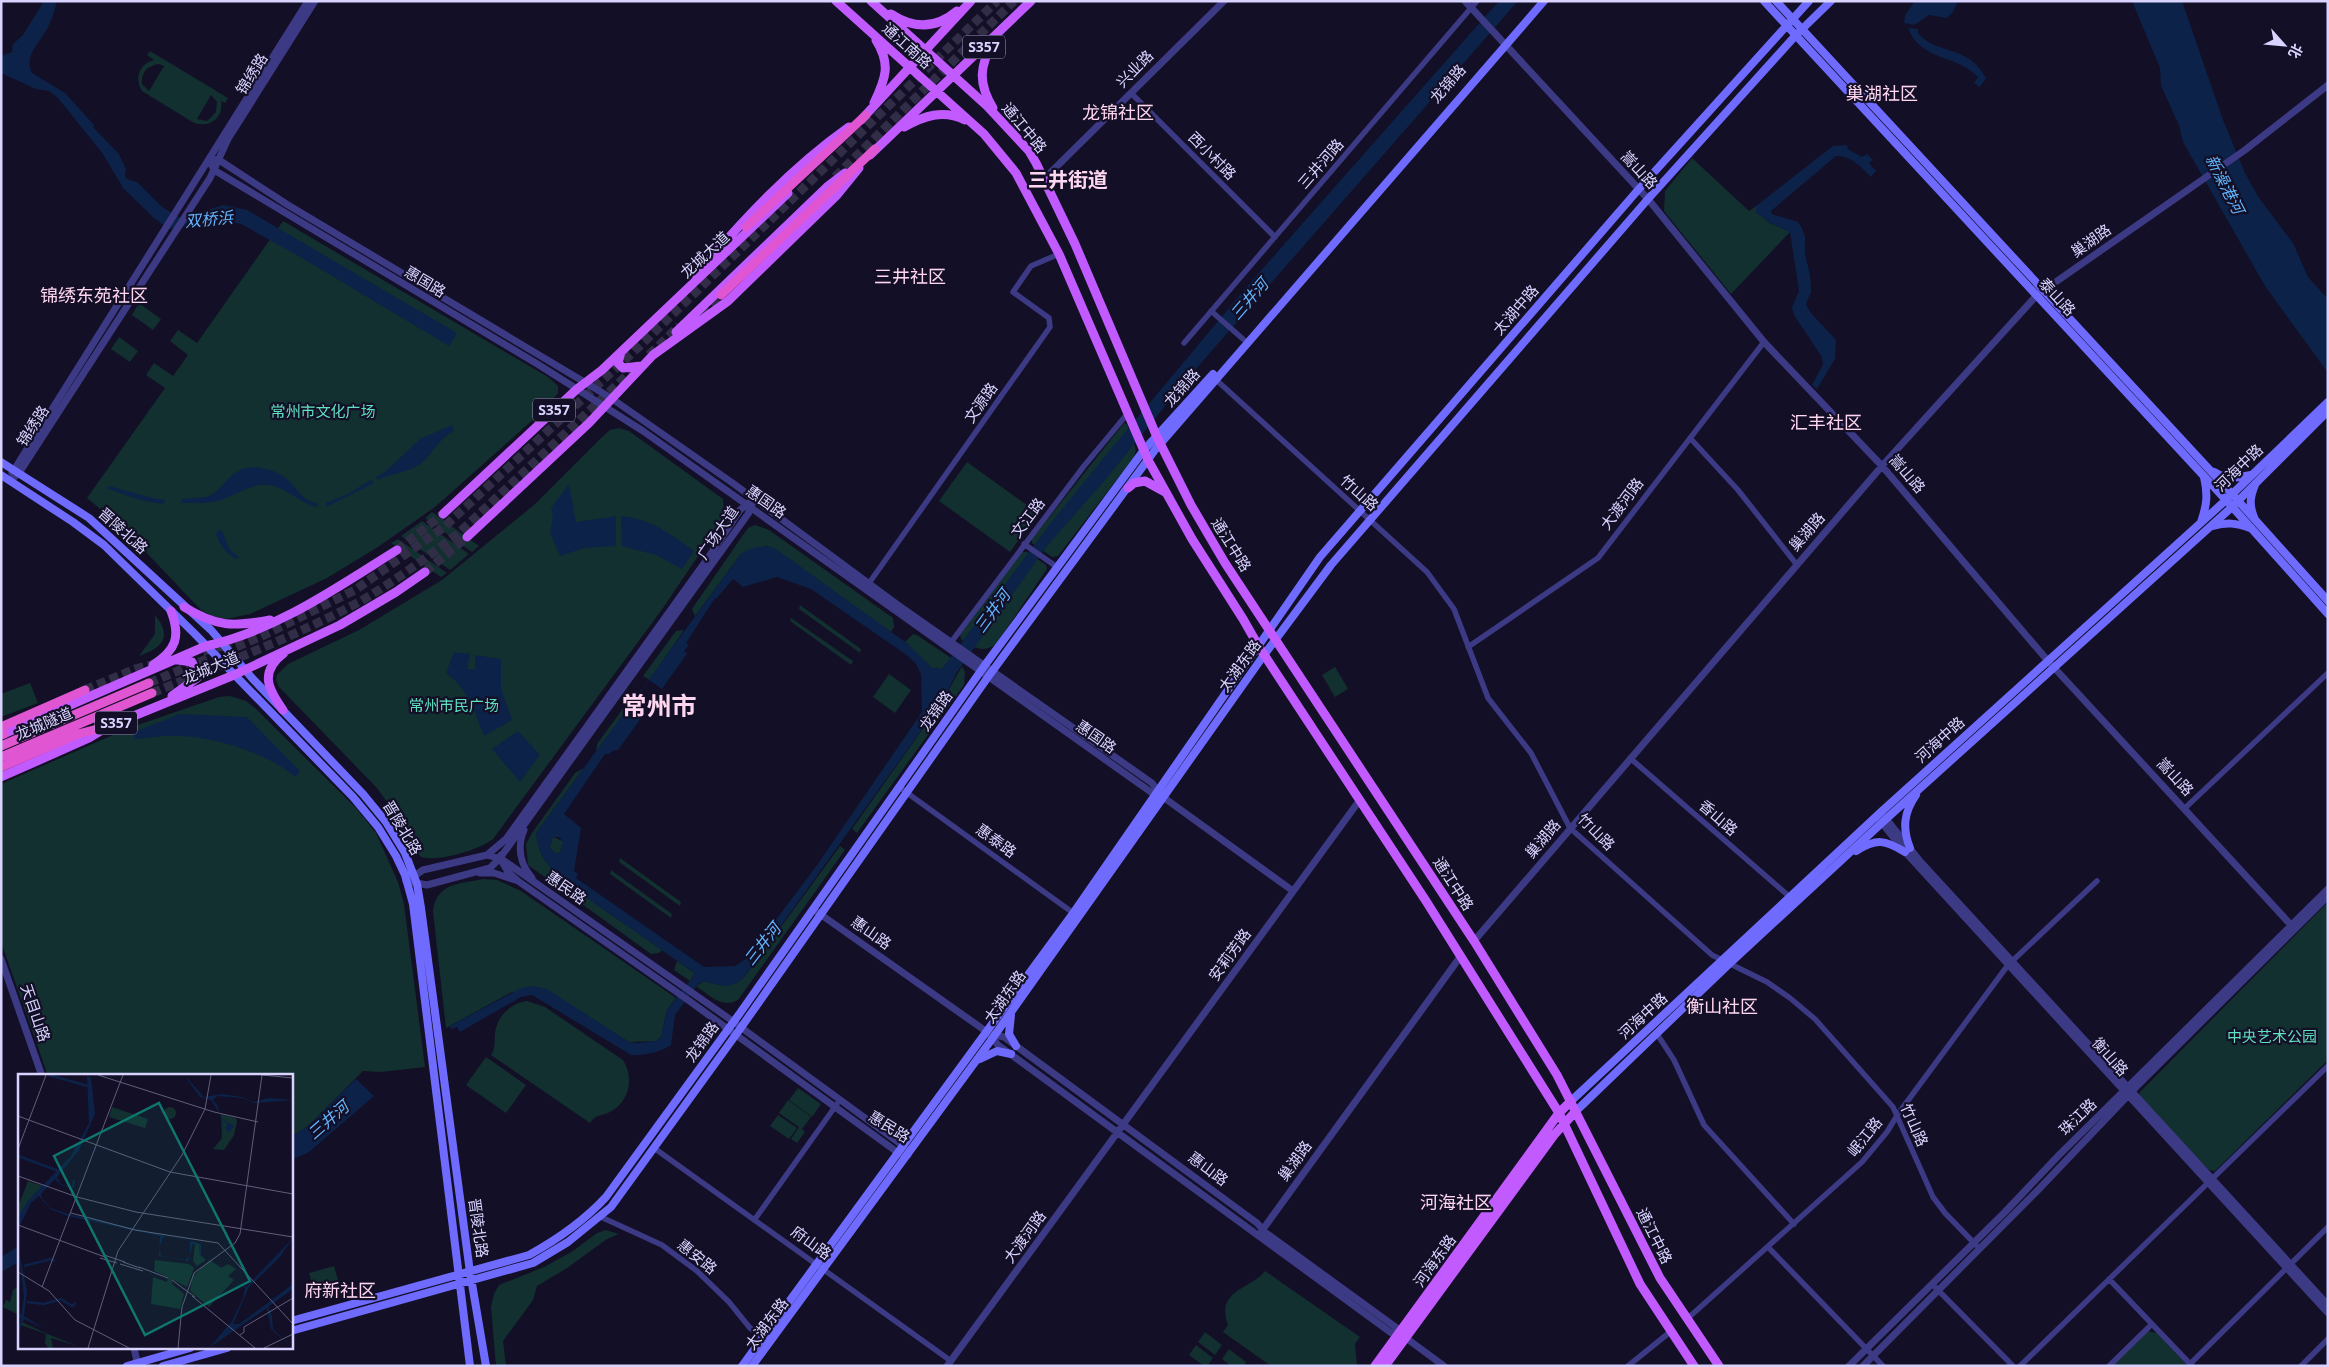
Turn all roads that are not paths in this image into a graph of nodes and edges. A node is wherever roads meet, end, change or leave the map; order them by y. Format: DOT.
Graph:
graph roads {
  1 [pos="308,1"];
  2 [pos="315,1"];
  3 [pos="836,1"];
  4 [pos="970,1"];
  5 [pos="1031,1"];
  6 [pos="1224,1"];
  7 [pos="1465,1"];
  8 [pos="1477,1"];
  9 [pos="1538,1"];
  10 [pos="1544,1"];
  11 [pos="1764,1"];
  12 [pos="1776,1"];
  13 [pos="1809,1"];
  14 [pos="1831,1"];
  15 [pos="871,2"];
  16 [pos="1472,8"];
  17 [pos="1789,21"];
  18 [pos="859,22"];
  19 [pos="1000,32"];
  20 [pos="1799,32"];
  21 [pos="1503,41"];
  22 [pos="927,51"];
  23 [pos="912,68"];
  24 [pos="954,77"];
  25 [pos="2328,84"];
  26 [pos="936,92"];
  27 [pos="1131,93"];
  28 [pos="869,112"];
  29 [pos="976,127"];
  30 [pos="1008,128"];
  31 [pos="895,132"];
  32 [pos="875,150"];
  33 [pos="209,159"];
  34 [pos="219,160"];
  35 [pos="214,170"];
  36 [pos="1044,178"];
  37 [pos="1638,190"];
  38 [pos="1648,199"];
  39 [pos="746,227"];
  40 [pos="1275,237"];
  41 [pos="1059,254"];
  42 [pos="2041,293"];
  43 [pos="721,294"];
  44 [pos="1211,311"];
  45 [pos="1243,339"];
  46 [pos="1184,342"];
  47 [pos="1764,342"];
  48 [pos="621,352"];
  49 [pos="642,366"];
  50 [pos="1213,377"];
  51 [pos="581,386"];
  52 [pos="611,398"];
  53 [pos="2328,402"];
  54 [pos="604,406"];
  55 [pos="2328,411"];
  56 [pos="1130,417"];
  57 [pos="1690,438"];
  58 [pos="1158,440"];
  59 [pos="1144,450"];
  60 [pos="1148,460"];
  61 [pos="1,462"];
  62 [pos="1882,466"];
  63 [pos="16,471"];
  64 [pos="2206,472"];
  65 [pos="1,476"];
  66 [pos="2255,478"];
  67 [pos="10,481"];
  68 [pos="1128,488"];
  69 [pos="1164,489"];
  70 [pos="754,499"];
  71 [pos="2232,501"];
  72 [pos="749,506"];
  73 [pos="1360,511"];
  74 [pos="443,514"];
  75 [pos="1370,520"];
  76 [pos="2200,524"];
  77 [pos="2255,526"];
  78 [pos="2208,528"];
  79 [pos="467,537"];
  80 [pos="1026,546"];
  81 [pos="396,550"];
  82 [pos="1797,565"];
  83 [pos="1057,567"];
  84 [pos="426,572"];
  85 [pos="867,586"];
  86 [pos="2328,601"];
  87 [pos="184,606"];
  88 [pos="171,611"];
  89 [pos="2328,614"];
  90 [pos="290,616"];
  91 [pos="1269,628"];
  92 [pos="1276,641"];
  93 [pos="221,643"];
  94 [pos="206,646"];
  95 [pos="954,646"];
  96 [pos="290,647"];
  97 [pos="1468,647"];
  98 [pos="1261,651"];
  99 [pos="2048,660"];
  100 [pos="173,661"];
  101 [pos="2054,667"];
  102 [pos="983,668"];
  103 [pos="245,669"];
  104 [pos="2328,673"];
  105 [pos="990,674"];
  106 [pos="234,675"];
  107 [pos="135,678"];
  108 [pos="149,682"];
  109 [pos="85,690"];
  110 [pos="152,693"];
  111 [pos="152,708"];
  112 [pos="284,710"];
  113 [pos="109,726"];
  114 [pos="2,733"];
  115 [pos="1,746"];
  116 [pos="1,757"];
  117 [pos="1630,758"];
  118 [pos="1,767"];
  119 [pos="1,777"];
  120 [pos="1921,787"];
  121 [pos="903,790"];
  122 [pos="1159,795"];
  123 [pos="1359,801"];
  124 [pos="2185,808"];
  125 [pos="1881,817"];
  126 [pos="527,822"];
  127 [pos="1570,828"];
  128 [pos="506,839"];
  129 [pos="1908,850"];
  130 [pos="487,855"];
  131 [pos="500,858"];
  132 [pos="1842,860"];
  133 [pos="439,867"];
  134 [pos="469,873"];
  135 [pos="518,880"];
  136 [pos="412,881"];
  137 [pos="442,881"];
  138 [pos="2097,881"];
  139 [pos="536,884"];
  140 [pos="2328,888"];
  141 [pos="1293,891"];
  142 [pos="2328,896"];
  143 [pos="1790,897"];
  144 [pos="813,909"];
  145 [pos="820,914"];
  146 [pos="1076,915"];
  147 [pos="2292,927"];
  148 [pos="1474,941"];
  149 [pos="1460,956"];
  150 [pos="1,959"];
  151 [pos="1726,962"];
  152 [pos="2010,963"];
  153 [pos="691,997"];
  154 [pos="1013,1010"];
  155 [pos="730,1026"];
  156 [pos="738,1032"];
  157 [pos="1657,1034"];
  158 [pos="992,1035"];
  159 [pos="1016,1046"];
  160 [pos="1011,1054"];
  161 [pos="976,1061"];
  162 [pos="2328,1066"];
  163 [pos="41,1074"];
  164 [pos="2127,1092"];
  165 [pos="839,1100"];
  166 [pos="1571,1101"];
  167 [pos="834,1107"];
  168 [pos="1576,1111"];
  169 [pos="1559,1113"];
  170 [pos="1898,1114"];
  171 [pos="1564,1122"];
  172 [pos="1124,1124"];
  173 [pos="1119,1132"];
  174 [pos="654,1148"];
  175 [pos="900,1149"];
  176 [pos="908,1155"];
  177 [pos="2209,1181"];
  178 [pos="601,1217"];
  179 [pos="755,1219"];
  180 [pos="1794,1224"];
  181 [pos="2328,1227"];
  182 [pos="1261,1232"];
  183 [pos="1974,1243"];
  184 [pos="1768,1247"];
  185 [pos="1980,1249"];
  186 [pos="816,1263"];
  187 [pos="2288,1265"];
  188 [pos="825,1269"];
  189 [pos="470,1272"];
  190 [pos="457,1276"];
  191 [pos="2109,1279"];
  192 [pos="472,1282"];
  193 [pos="1932,1284"];
  194 [pos="458,1285"];
  195 [pos="1938,1290"];
  196 [pos="2328,1305"];
  197 [pos="2328,1313"];
  198 [pos="1687,1319"];
  199 [pos="292,1321"];
  200 [pos="2152,1324"];
  201 [pos="292,1331"];
  202 [pos="1670,1332"];
  203 [pos="1401,1335"];
  204 [pos="763,1337"];
  205 [pos="2328,1339"];
  206 [pos="1867,1348"];
  207 [pos="134,1350"];
  208 [pos="183,1350"];
  209 [pos="220,1350"];
  210 [pos="1873,1356"];
  211 [pos="949,1363"];
  212 [pos="137,1364"];
  213 [pos="2191,1365"];
  214 [pos="126,1366"];
  215 [pos="163,1366"];
  216 [pos="470,1366"];
  217 [pos="486,1366"];
  218 [pos="742,1366"];
  219 [pos="752,1366"];
  220 [pos="1375,1366"];
  221 [pos="1385,1366"];
  222 [pos="1444,1366"];
  223 [pos="1628,1366"];
  224 [pos="1694,1366"];
  225 [pos="1719,1366"];
  226 [pos="1849,1366"];
  227 [pos="1863,1366"];
  228 [pos="1883,1366"];
  229 [pos="2013,1366"];
  230 [pos="2020,1366"];
  231 [pos="2109,1366"];
  232 [pos="2301,1366"];
  1 -- 33 [label="street, 锦绣路"];
  2 -- 34 [label="street, 锦绣路"];
  3 -- 18 [label="main road, 通江南路"];
  4 -- 15 [label="main road"];
  4 -- 22 [label="main road, 龙城大道 / S357"];
  5 -- 19 [label="main road, S357"];
  6 -- 27 [label="street, 兴业路"];
  7 -- 16 [label="street"];
  8 -- 16 [label="street, 三井河路"];
  9 -- 21 [label="main road, 龙锦路"];
  10 -- 21 [label="main road, 龙锦路"];
  11 -- 17 [label="main road, 泰山路"];
  12 -- 17 [label="main road, 泰山路"];
  13 -- 17 [label="main road, 太湖中路"];
  14 -- 20 [label="main road"];
  15 -- 22 [label="main road, 通江南路"];
  16 -- 21 [label="street, 嵩山路"];
  16 -- 40 [label="street, 三井河路"];
  17 -- 20 [label="main road, 泰山路"];
  17 -- 37 [label="main road, 太湖中路"];
  18 -- 23 [label="main road, 通江南路"];
  18 -- 28 [label="main road"];
  19 -- 24 [label="main road, S357"];
  19 -- 30 [label="main road"];
  20 -- 38 [label="main road, 太湖中路"];
  20 -- 42 [label="main road, 泰山路"];
  21 -- 37 [label="street, 嵩山路"];
  21 -- 45 [label="main road, 龙锦路"];
  21 -- 50 [label="main road, 龙锦路"];
  22 -- 23 [label="main road, 龙城大道 / S357"];
  22 -- 24 [label="main road, 通江中路"];
  23 -- 26 [label="main road, 通江南路"];
  23 -- 28 [label="main road, 龙城大道 / S357"];
  24 -- 26 [label="main road, S357"];
  24 -- 30 [label="main road, 通江中路"];
  25 -- 42 [label="street, 巢湖路"];
  26 -- 29 [label="main road"];
  26 -- 31 [label="main road, S357"];
  27 -- 36 [label="street, 兴业路"];
  27 -- 40 [label="street, 西小村路"];
  28 -- 39 [label="highway"];
  28 -- 48 [label="main road, 龙城大道 / S357"];
  29 -- 31 [label="main road"];
  29 -- 41 [label="main road"];
  30 -- 36 [label="main road, 通江中路"];
  31 -- 32 [label="main road, S357"];
  32 -- 43 [label="highway"];
  32 -- 49 [label="main road, S357"];
  33 -- 34 [label="street"];
  33 -- 35 [label="street"];
  33 -- 63 [label="street, 锦绣路"];
  34 -- 35 [label="street, 锦绣路"];
  34 -- 51 [label="street"];
  35 -- 51 [label="street, 惠国路"];
  35 -- 63 [label="street, 锦绣路"];
  36 -- 58 [label="main road, 通江中路"];
  37 -- 38 [label="street, 嵩山路"];
  37 -- 73 [label="main road, 太湖中路"];
  38 -- 47 [label="street, 嵩山路"];
  38 -- 75 [label="main road, 太湖中路"];
  40 -- 44 [label="street, 三井河路"];
  41 -- 56 [label="main road"];
  41 -- 85 [label="street, 文源路"];
  42 -- 62 [label="street, 巢湖路"];
  42 -- 64 [label="main road, 泰山路"];
  44 -- 45 [label="street"];
  44 -- 46 [label="street, 三井河路"];
  45 -- 50 [label="main road, 龙锦路"];
  47 -- 57 [label="street, 大渡河路"];
  47 -- 62 [label="street, 嵩山路"];
  48 -- 49 [label="main road"];
  48 -- 51 [label="main road, 龙城大道 / S357"];
  49 -- 52 [label="main road, S357"];
  50 -- 58 [label="main road, 龙锦路"];
  50 -- 73 [label="street, 竹山路"];
  51 -- 52 [label="street"];
  51 -- 54 [label="street, 惠国路"];
  51 -- 74 [label="main road, 龙城大道 / S357"];
  52 -- 54 [label="main road, S357"];
  52 -- 70 [label="street"];
  53 -- 66 [label="main road, 河海中路"];
  54 -- 72 [label="street, 惠国路"];
  54 -- 79 [label="main road, S357"];
  55 -- 66 [label="main road, 河海中路"];
  56 -- 59 [label="main road"];
  56 -- 80 [label="street, 文江路"];
  57 -- 82 [label="street"];
  57 -- 97 [label="street, 大渡河路"];
  58 -- 59 [label="main road, 龙锦路"];
  58 -- 60 [label="main road, 龙锦路"];
  58 -- 91 [label="main road, 通江中路"];
  59 -- 60 [label="main road"];
  59 -- 83 [label="main road, 龙锦路"];
  60 -- 68 [label="main road, 龙锦路"];
  60 -- 69 [label="main road, 通江中路"];
  61 -- 63 [label="main road, 晋陵北路"];
  62 -- 82 [label="street, 巢湖路"];
  62 -- 99 [label="street, 嵩山路"];
  63 -- 67 [label="street, 锦绣路"];
  63 -- 87 [label="main road, 晋陵北路"];
  64 -- 66 [label="main road"];
  64 -- 71 [label="main road, 泰山路"];
  64 -- 76 [label="main road"];
  65 -- 67 [label="main road, 晋陵北路"];
  66 -- 71 [label="main road, 河海中路"];
  66 -- 77 [label="main road"];
  67 -- 88 [label="main road, 晋陵北路"];
  68 -- 69 [label="main road"];
  68 -- 105 [label="main road, 龙锦路"];
  69 -- 98 [label="main road, 通江中路"];
  70 -- 72 [label="street, 广场大道"];
  70 -- 85 [label="street"];
  71 -- 76 [label="main road, 河海中路"];
  71 -- 77 [label="main road, 泰山路"];
  71 -- 78 [label="main road, 河海中路"];
  72 -- 85 [label="street, 惠国路"];
  72 -- 126 [label="street, 广场大道"];
  72 -- 128 [label="street, 广场大道"];
  73 -- 75 [label="street, 竹山路"];
  73 -- 91 [label="main road, 太湖中路"];
  75 -- 92 [label="main road, 太湖中路"];
  75 -- 97 [label="street, 竹山路"];
  76 -- 99 [label="main road, 河海中路"];
  77 -- 78 [label="main road"];
  77 -- 86 [label="main road, 泰山路"];
  77 -- 89 [label="main road, 泰山路"];
  78 -- 101 [label="main road, 河海中路"];
  80 -- 83 [label="street"];
  80 -- 95 [label="street, 文江路"];
  81 -- 90 [label="main road, 龙城大道 / S357"];
  82 -- 117 [label="street, 巢湖路"];
  83 -- 102 [label="main road, 龙锦路"];
  84 -- 96 [label="main road, 龙城大道 / S357"];
  85 -- 95 [label="street, 惠国路"];
  85 -- 95 [label="street"];
  87 -- 90 [label="main road"];
  87 -- 93 [label="main road, 晋陵北路"];
  88 -- 94 [label="main road, 晋陵北路"];
  88 -- 107 [label="main road"];
  90 -- 93 [label="main road, 龙城大道 / S357"];
  91 -- 92 [label="main road, 通江中路"];
  91 -- 98 [label="main road, 太湖中路"];
  92 -- 98 [label="main road, 太湖东路"];
  92 -- 148 [label="main road, 通江中路"];
  93 -- 94 [label="main road, 龙城大道 / S357"];
  93 -- 103 [label="main road, 晋陵北路"];
  94 -- 100 [label="main road, 龙城大道 / S357"];
  94 -- 106 [label="main road, 晋陵北路"];
  95 -- 102 [label="street, 惠国路"];
  96 -- 103 [label="main road, 龙城大道 / S357"];
  96 -- 112 [label="main road"];
  97 -- 127 [label="street, 竹山路"];
  98 -- 122 [label="main road, 太湖东路"];
  98 -- 123 [label="main road, 通江中路"];
  99 -- 101 [label="street, 嵩山路"];
  99 -- 125 [label="main road, 河海中路"];
  100 -- 107 [label="main road, 龙城大道 / S357"];
  100 -- 111 [label="main road"];
  101 -- 120 [label="main road, 河海中路"];
  101 -- 124 [label="street, 嵩山路"];
  102 -- 105 [label="street, 惠国路"];
  102 -- 121 [label="main road, 龙锦路"];
  103 -- 106 [label="main road, 龙城大道 / S357"];
  103 -- 112 [label="main road, 晋陵北路"];
  104 -- 124 [label="street"];
  105 -- 121 [label="main road, 龙锦路"];
  105 -- 122 [label="street, 惠国路"];
  106 -- 111 [label="main road, 龙城大道 / S357"];
  106 -- 136 [label="main road, 晋陵北路"];
  107 -- 114 [label="main road, 龙城大道 / S357"];
  108 -- 115 [label="highway, 龙城隧道"];
  109 -- 114 [label="highway"];
  110 -- 116 [label="highway, 龙城隧道"];
  111 -- 113 [label="main road, 龙城大道 / S357"];
  112 -- 136 [label="main road, 晋陵北路"];
  113 -- 118 [label="highway"];
  113 -- 119 [label="main road, 龙城大道 / S357"];
  117 -- 127 [label="street, 巢湖路"];
  117 -- 143 [label="street, 香山路"];
  120 -- 125 [label="main road, 河海中路"];
  120 -- 129 [label="main road"];
  121 -- 144 [label="main road, 龙锦路"];
  121 -- 145 [label="main road, 龙锦路"];
  121 -- 146 [label="street, 惠泰路"];
  122 -- 141 [label="street, 惠国路"];
  122 -- 146 [label="main road, 太湖东路"];
  123 -- 141 [label="street, 安莉芳路"];
  123 -- 149 [label="main road, 通江中路"];
  124 -- 147 [label="street, 嵩山路"];
  125 -- 129 [label="street, 衡山路"];
  125 -- 132 [label="main road, 河海中路"];
  125 -- 143 [label="main road, 河海中路"];
  126 -- 131 [label="street, 广场大道"];
  126 -- 139 [label="street"];
  127 -- 148 [label="street, 巢湖路"];
  127 -- 151 [label="street, 竹山路"];
  128 -- 130 [label="street, 广场大道"];
  128 -- 131 [label="street"];
  129 -- 132 [label="main road"];
  129 -- 152 [label="street, 衡山路"];
  130 -- 131 [label="street, 惠民路"];
  130 -- 133 [label="street, 广场大道"];
  131 -- 134 [label="street, 广场大道"];
  131 -- 135 [label="street, 惠民路"];
  131 -- 139 [label="street, 惠民路"];
  132 -- 151 [label="main road, 河海中路"];
  133 -- 136 [label="street, 广场大道"];
  133 -- 137 [label="street"];
  134 -- 135 [label="street"];
  134 -- 137 [label="street, 广场大道"];
  135 -- 153 [label="street, 惠民路"];
  136 -- 137 [label="street, 广场大道"];
  136 -- 189 [label="main road, 晋陵北路"];
  136 -- 190 [label="main road, 晋陵北路"];
  138 -- 152 [label="street, 岷江路"];
  139 -- 153 [label="street, 惠民路"];
  140 -- 147 [label="street, 珠江路"];
  141 -- 172 [label="street, 安莉芳路"];
  142 -- 147 [label="street, 珠江路"];
  143 -- 151 [label="main road, 河海中路"];
  144 -- 145 [label="street, 惠山路"];
  144 -- 155 [label="main road, 龙锦路"];
  145 -- 156 [label="main road, 龙锦路"];
  145 -- 158 [label="street, 惠山路"];
  146 -- 154 [label="main road, 太湖东路"];
  146 -- 158 [label="main road, 太湖东路"];
  147 -- 164 [label="street, 珠江路"];
  148 -- 166 [label="main road, 通江中路"];
  149 -- 169 [label="main road, 通江中路"];
  149 -- 182 [label="street, 巢湖路"];
  150 -- 163 [label="street, 天目山路"];
  151 -- 157 [label="main road, 河海中路"];
  151 -- 166 [label="main road, 河海中路"];
  151 -- 170 [label="street, 竹山路"];
  152 -- 164 [label="street, 衡山路"];
  152 -- 170 [label="street, 岷江路"];
  153 -- 155 [label="street, 惠民路"];
  154 -- 158 [label="main road, 太湖东路"];
  154 -- 159 [label="main road"];
  155 -- 156 [label="street, 惠民路"];
  155 -- 189 [label="main road, 龙锦路"];
  156 -- 165 [label="street, 惠民路"];
  156 -- 167 [label="street, 惠民路"];
  156 -- 174 [label="main road, 龙锦路"];
  157 -- 168 [label="main road, 河海中路"];
  157 -- 180 [label="street"];
  158 -- 159 [label="street, 惠山路"];
  158 -- 160 [label="street, 惠山路"];
  158 -- 161 [label="main road, 太湖东路"];
  158 -- 175 [label="main road, 太湖东路"];
  159 -- 172 [label="street, 惠山路"];
  160 -- 161 [label="main road"];
  160 -- 173 [label="street, 惠山路"];
  161 -- 176 [label="main road, 太湖东路"];
  162 -- 177 [label="street"];
  164 -- 177 [label="street, 衡山路"];
  164 -- 183 [label="street, 珠江路"];
  164 -- 185 [label="street, 珠江路"];
  165 -- 167 [label="street"];
  165 -- 175 [label="street, 惠民路"];
  166 -- 168 [label="main road, 通江中路"];
  166 -- 169 [label="main road, 河海东路"];
  167 -- 175 [label="street, 惠民路"];
  167 -- 179 [label="street"];
  168 -- 171 [label="main road, 河海东路"];
  168 -- 198 [label="main road, 通江中路"];
  169 -- 171 [label="main road, 通江中路"];
  169 -- 203 [label="main road, 河海东路"];
  170 -- 180 [label="street, 岷江路"];
  170 -- 183 [label="street, 竹山路"];
  171 -- 202 [label="main road"];
  171 -- 203 [label="main road, 河海东路"];
  172 -- 173 [label="street, 大渡河路"];
  172 -- 182 [label="street, 惠山路"];
  173 -- 182 [label="street, 惠山路"];
  173 -- 211 [label="street, 大渡河路"];
  174 -- 178 [label="main road, 龙锦路"];
  174 -- 179 [label="street, 府山路"];
  175 -- 176 [label="street, 惠民路"];
  175 -- 186 [label="main road, 太湖东路"];
  176 -- 188 [label="main road, 太湖东路"];
  177 -- 187 [label="street, 衡山路"];
  177 -- 191 [label="street"];
  178 -- 192 [label="main road, 龙锦路"];
  178 -- 204 [label="street, 惠安路"];
  179 -- 186 [label="street, 府山路"];
  180 -- 184 [label="street, 岷江路"];
  181 -- 187 [label="street"];
  182 -- 203 [label="street, 惠山路"];
  183 -- 185 [label="street, 竹山路"];
  183 -- 193 [label="street, 珠江路"];
  184 -- 198 [label="street, 岷江路"];
  184 -- 206 [label="street"];
  185 -- 195 [label="street, 珠江路"];
  186 -- 188 [label="street, 府山路"];
  186 -- 204 [label="main road, 太湖东路"];
  187 -- 196 [label="street, 衡山路"];
  187 -- 197 [label="street, 衡山路"];
  187 -- 213 [label="street"];
  188 -- 211 [label="street, 府山路"];
  188 -- 219 [label="main road, 太湖东路"];
  189 -- 190 [label="main road, 龙锦路"];
  189 -- 192 [label="main road, 晋陵北路"];
  190 -- 194 [label="main road, 晋陵北路"];
  190 -- 199 [label="main road, 龙锦路"];
  191 -- 200 [label="street"];
  191 -- 230 [label="street"];
  192 -- 194 [label="main road, 龙锦路"];
  192 -- 217 [label="main road, 晋陵北路"];
  193 -- 195 [label="street"];
  193 -- 206 [label="street, 珠江路"];
  194 -- 201 [label="main road, 龙锦路"];
  194 -- 216 [label="main road, 晋陵北路"];
  195 -- 210 [label="street, 珠江路"];
  195 -- 229 [label="street"];
  198 -- 225 [label="main road, 通江中路"];
  200 -- 213 [label="street"];
  200 -- 231 [label="street"];
  202 -- 223 [label="street"];
  202 -- 224 [label="main road"];
  203 -- 220 [label="main road, 河海东路"];
  203 -- 221 [label="main road, 河海东路"];
  203 -- 222 [label="street, 惠山路"];
  204 -- 218 [label="main road, 太湖东路"];
  205 -- 232 [label="street"];
  206 -- 210 [label="street"];
  206 -- 226 [label="street, 珠江路"];
  207 -- 212 [label="street"];
  208 -- 212 [label="main road"];
  209 -- 215 [label="main road"];
  210 -- 227 [label="street, 珠江路"];
  210 -- 228 [label="street"];
  212 -- 214 [label="main road"];
}
